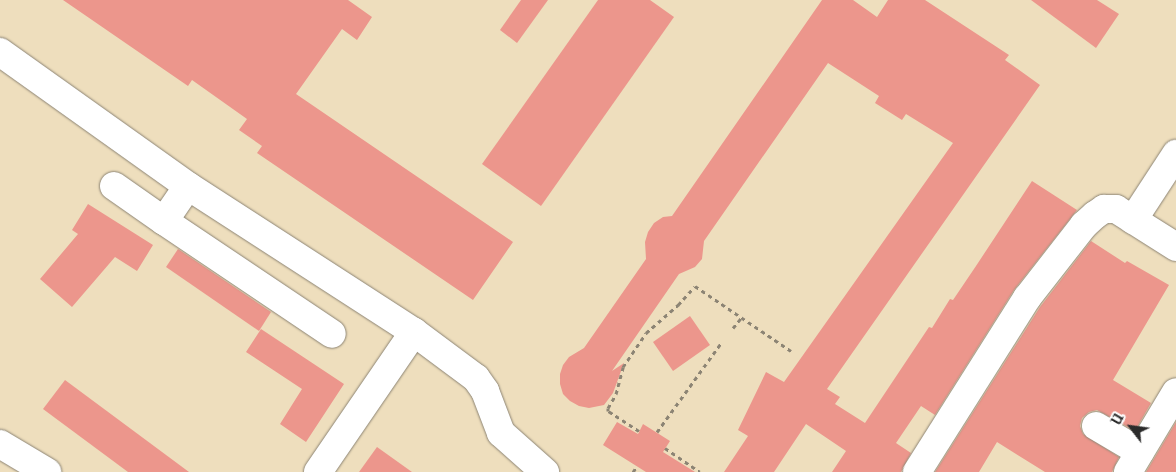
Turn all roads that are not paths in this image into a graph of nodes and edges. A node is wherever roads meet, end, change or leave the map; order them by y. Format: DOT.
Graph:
graph roads {
  1 [pos="0,52"];
  2 [pos="1176,154"];
  3 [pos="114,186"];
  4 [pos="188,186"];
  5 [pos="1124,214"];
  6 [pos="164,221"];
  7 [pos="1176,247"];
  8 [pos="414,332"];
  9 [pos="332,334"];
  10 [pos="1176,392"];
  11 [pos="1096,426"];
  12 [pos="0,444"];
  13 [pos="1134,462"];
  14 [pos="47,472"];
  15 [pos="318,472"];
  16 [pos="545,472"];
  17 [pos="917,472"];
  1 -- 4 [label="street"];
  2 -- 5 [label="street"];
  3 -- 6 [label="street"];
  4 -- 6 [label="street"];
  4 -- 8 [label="street"];
  5 -- 7 [label="street"];
  5 -- 17 [label="street"];
  6 -- 9 [label="street"];
  8 -- 15 [label="street"];
  8 -- 16 [label="street"];
  10 -- 13 [label="street"];
  11 -- 13 [label="street"];
  12 -- 14 [label="street"];
}
